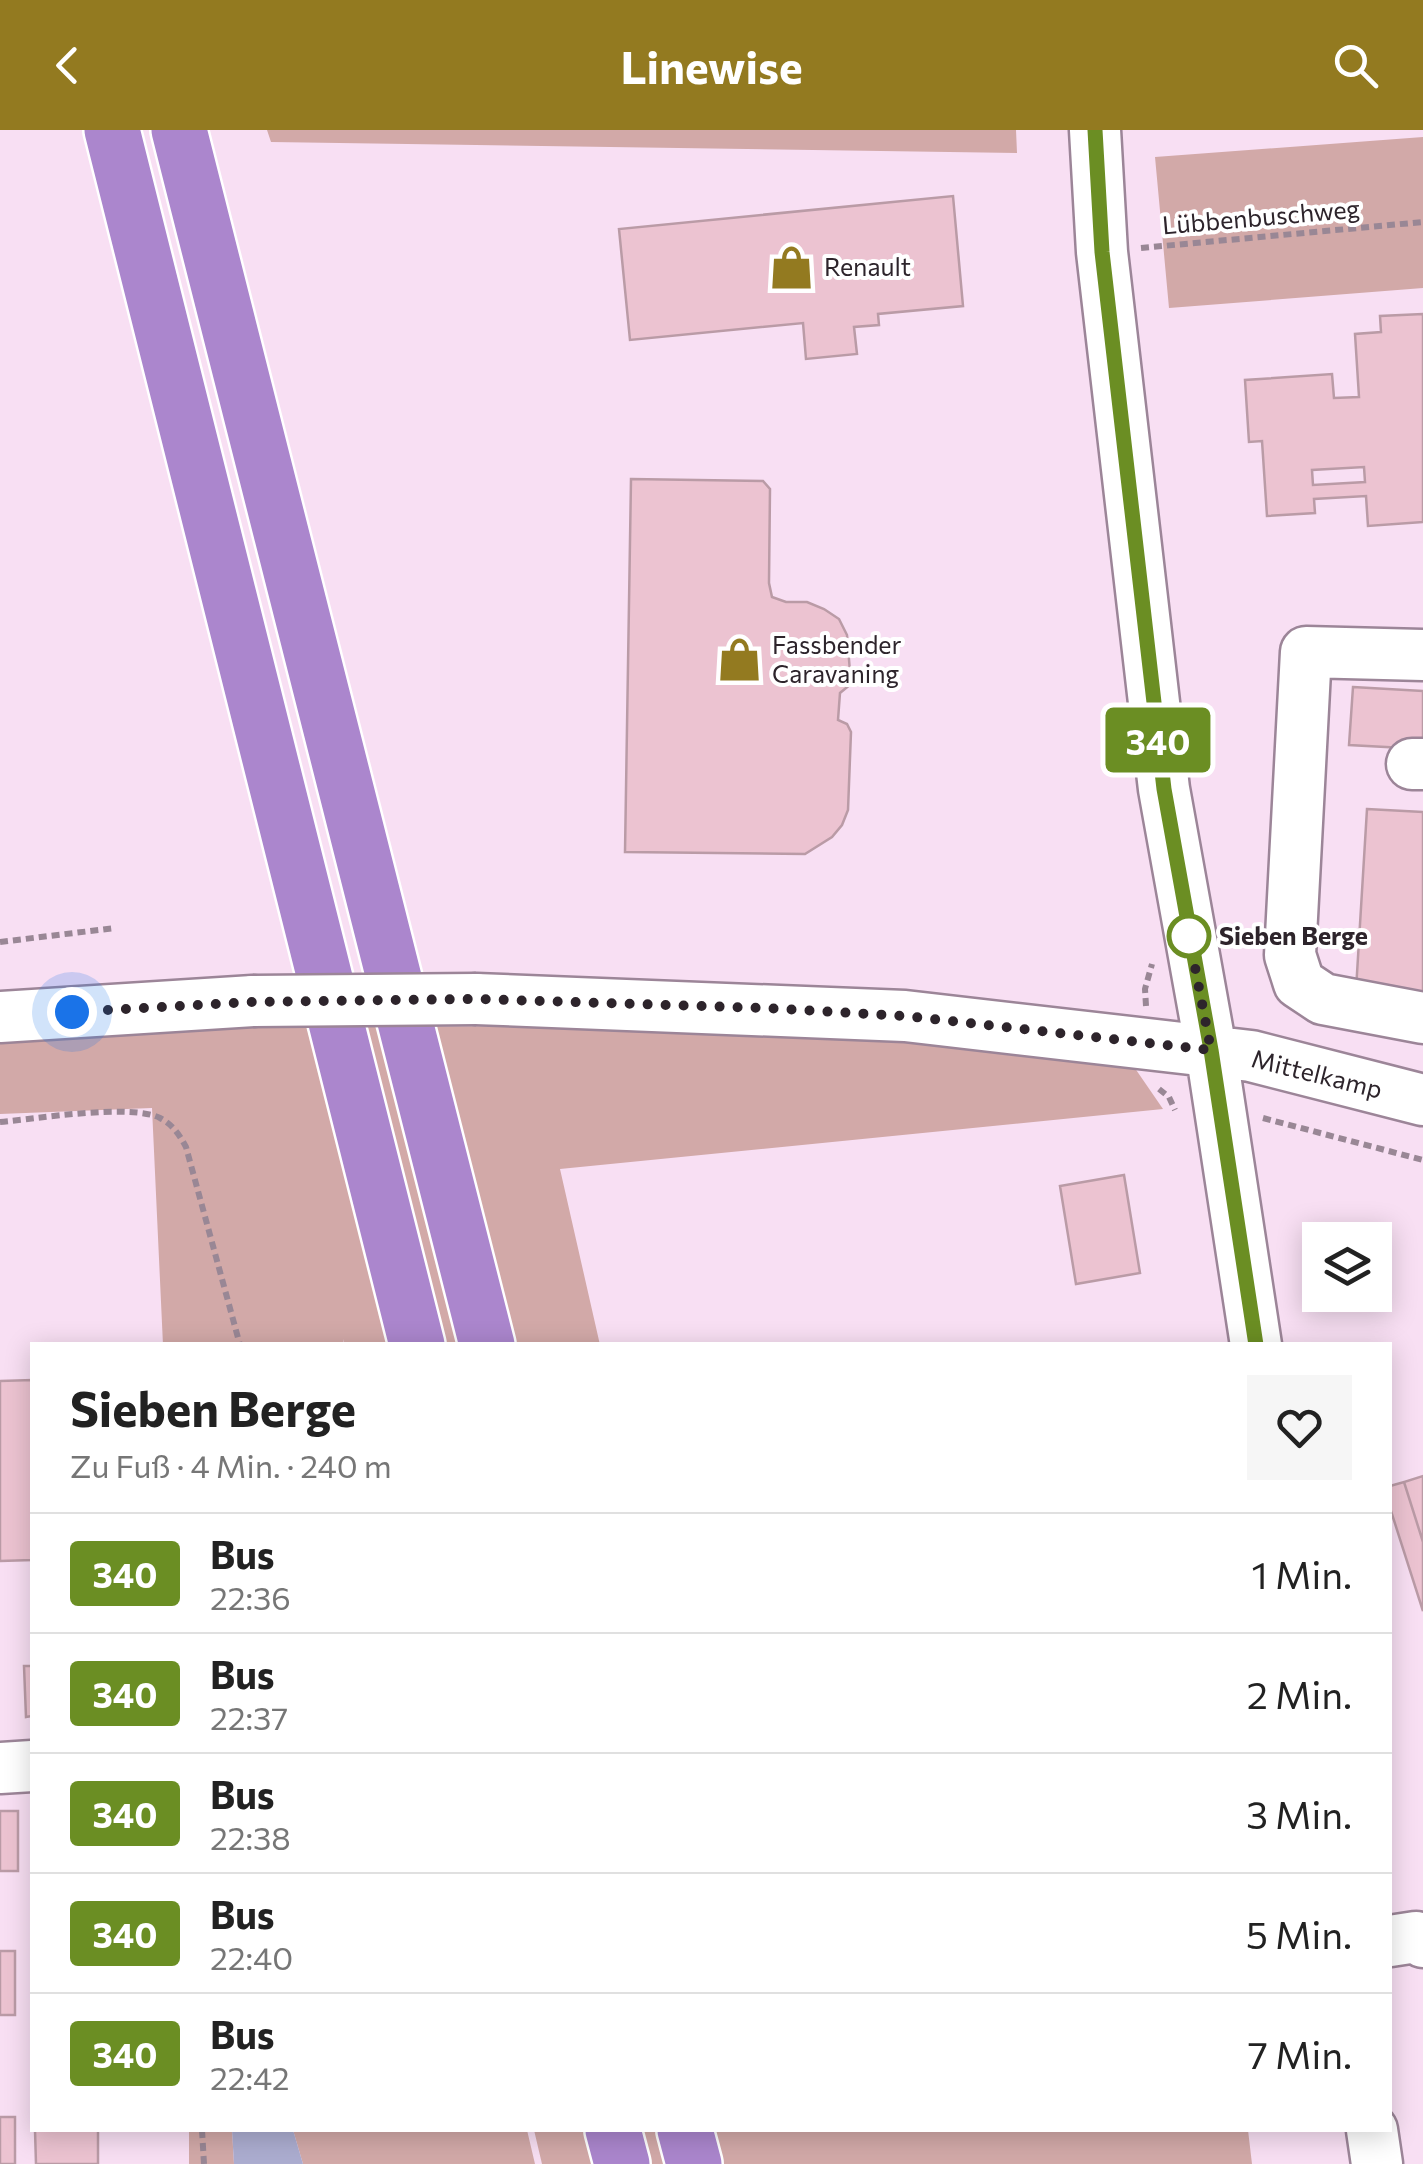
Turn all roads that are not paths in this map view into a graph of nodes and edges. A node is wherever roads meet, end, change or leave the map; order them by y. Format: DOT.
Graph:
graph roads {
  1 [pos="112,130"];
  2 [pos="179,130"];
  3 [pos="1095,130"];
  4 [pos="1423,656"];
  5 [pos="0,1017"];
  6 [pos="1423,1018"];
  7 [pos="1211,1050"];
  8 [pos="1423,1100"];
  9 [pos="415,1342"];
  10 [pos="486,1342"];
  11 [pos="1256,1342"];
  12 [pos="30,1766"];
  13 [pos="0,1768"];
  14 [pos="1392,1941"];
  15 [pos="1423,1942"];
  16 [pos="614,2132"];
  17 [pos="686,2132"];
  18 [pos="1372,2132"];
  19 [pos="622,2164"];
  20 [pos="694,2164"];
  21 [pos="1377,2164"];
  1 -- 9 [label="highway"];
  2 -- 10 [label="highway"];
  3 -- 7 [label="street"];
  4 -- 6 [label="street"];
  5 -- 7 [label="street, bridge"];
  7 -- 8 [label="street, Mittelkamp"];
  7 -- 11 [label="street"];
  12 -- 13 [label="street"];
  14 -- 15 [label="street"];
  16 -- 19 [label="highway"];
  17 -- 20 [label="highway"];
  18 -- 21 [label="street"];
}
